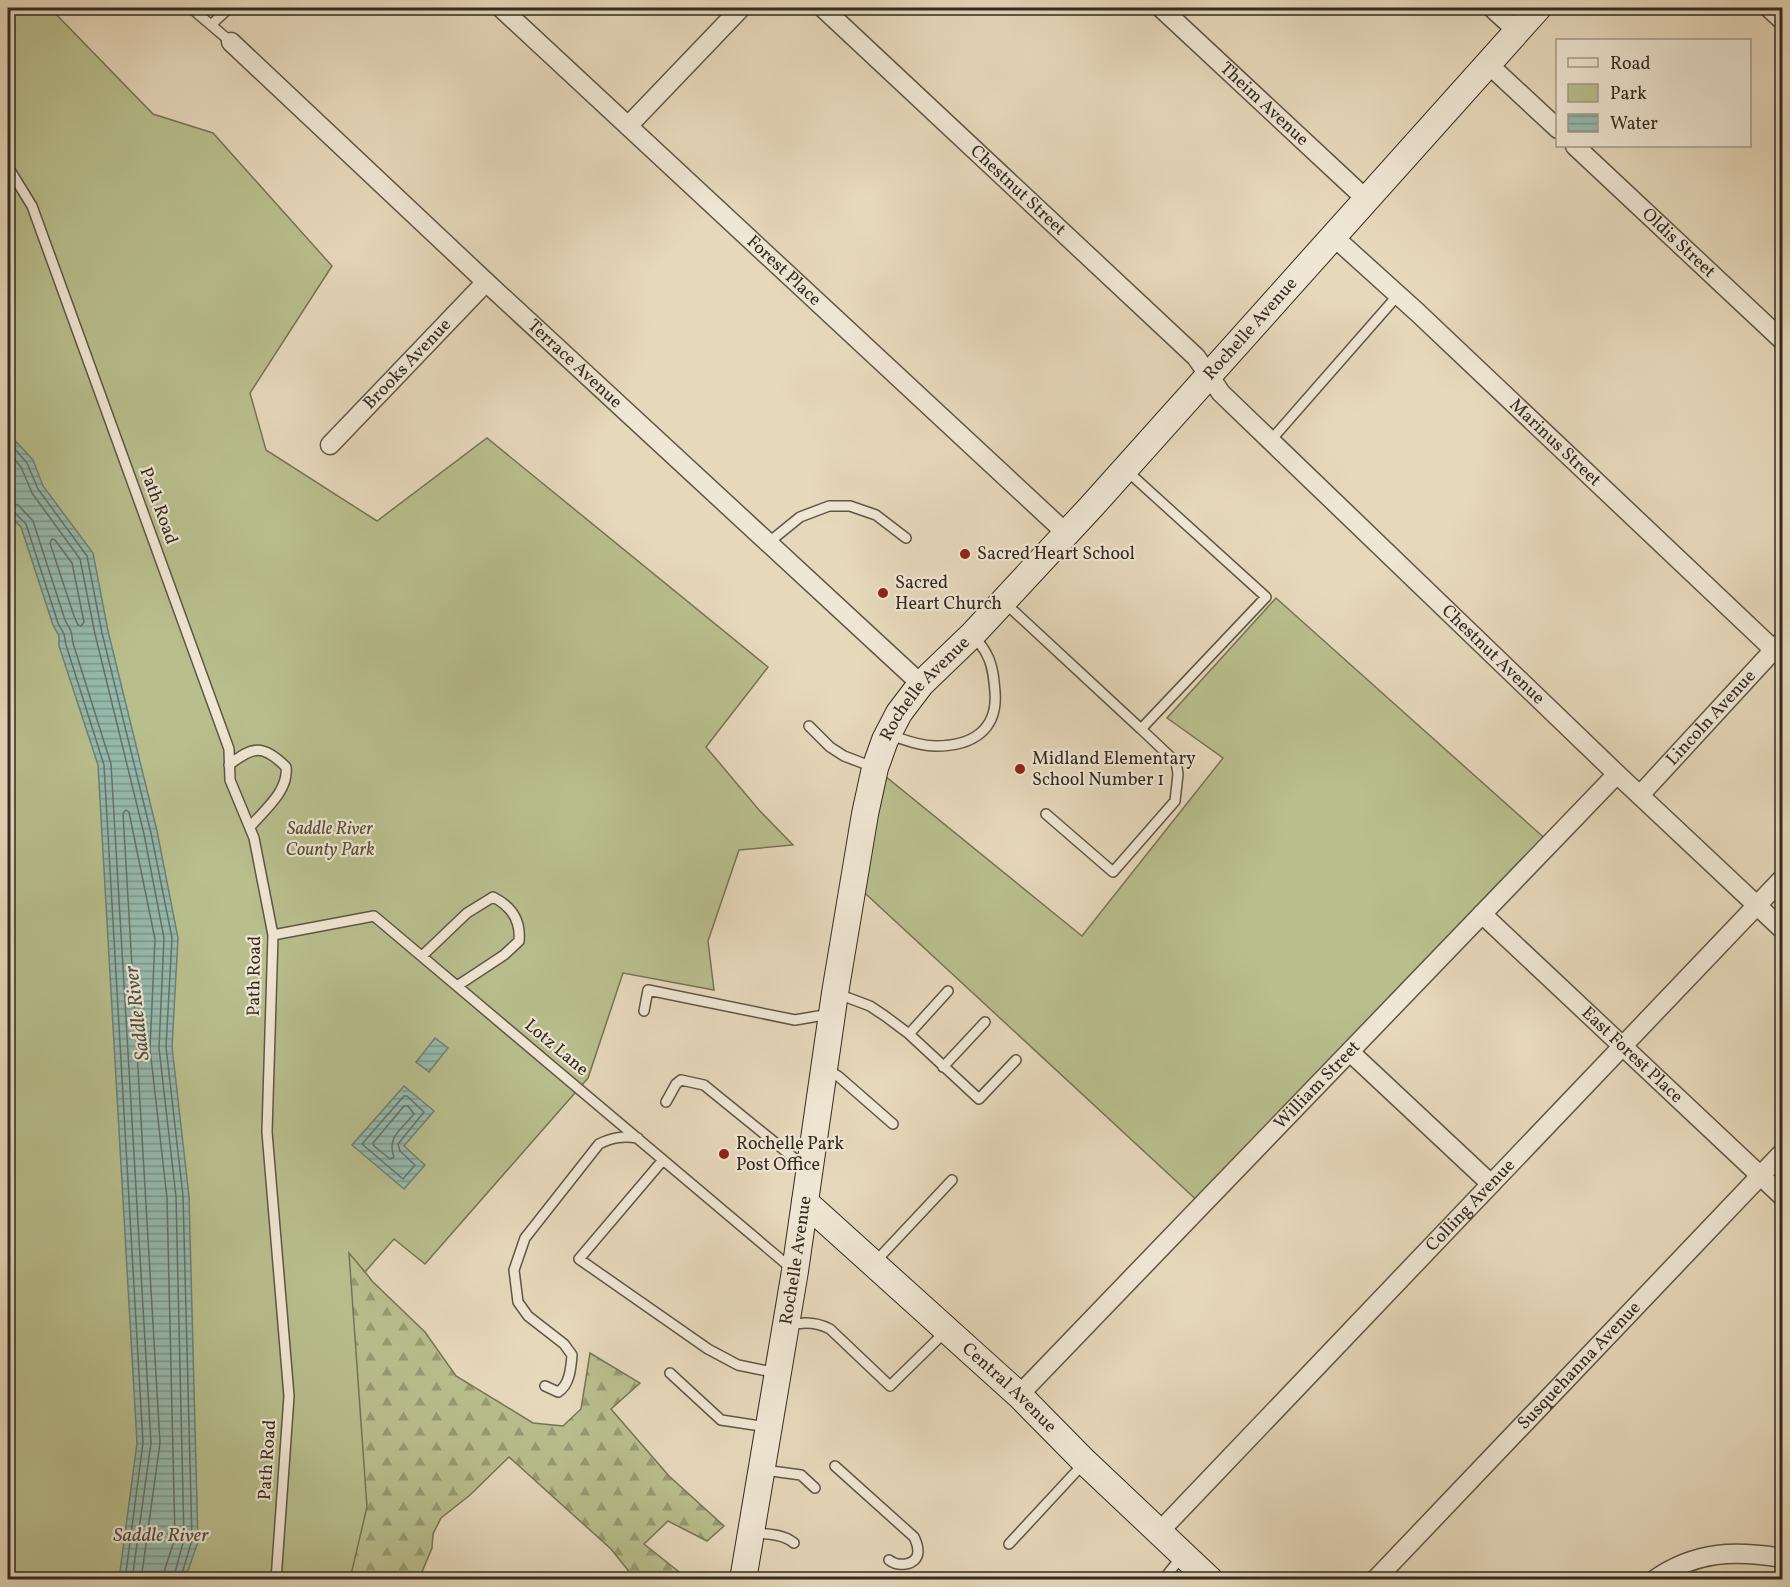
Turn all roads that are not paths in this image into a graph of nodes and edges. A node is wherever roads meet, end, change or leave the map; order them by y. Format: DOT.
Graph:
graph roads {
  1 [pos="191,8"];
  2 [pos="229,8"];
  3 [pos="501,8"];
  4 [pos="741,8"];
  5 [pos="823,8"];
  6 [pos="1161,8"];
  7 [pos="1492,8"];
  8 [pos="1538,8"];
  9 [pos="1769,8"];
  10 [pos="1782,20"];
  11 [pos="212,26"];
  12 [pos="1517,31"];
  13 [pos="231,42"];
  14 [pos="1487,63"];
  15 [pos="628,126"];
  16 [pos="1556,128"];
  17 [pos="1576,147"];
  18 [pos="8,167"];
  19 [pos="1367,200"];
  20 [pos="1334,237"];
  21 [pos="486,282"];
  22 [pos="1398,295"];
  23 [pos="1782,340"];
  24 [pos="1209,375"];
  25 [pos="1271,440"];
  26 [pos="330,445"];
  27 [pos="1125,469"];
  28 [pos="1066,533"];
  29 [pos="906,538"];
  30 [pos="768,543"];
  31 [pos="1003,602"];
  32 [pos="973,634"];
  33 [pos="1778,645"];
  34 [pos="921,684"];
  35 [pos="808,726"];
  36 [pos="1141,729"];
  37 [pos="888,734"];
  38 [pos="229,765"];
  39 [pos="875,768"];
  40 [pos="1617,774"];
  41 [pos="1640,795"];
  42 [pos="1046,814"];
  43 [pos="250,827"];
  44 [pos="1782,879"];
  45 [pos="1758,905"];
  46 [pos="1482,914"];
  47 [pos="1782,929"];
  48 [pos="273,934"];
  49 [pos="422,956"];
  50 [pos="458,986"];
  51 [pos="948,991"];
  52 [pos="834,1004"];
  53 [pos="644,1011"];
  54 [pos="985,1022"];
  55 [pos="909,1034"];
  56 [pos="1623,1047"];
  57 [pos="1350,1052"];
  58 [pos="1016,1060"];
  59 [pos="943,1067"];
  60 [pos="825,1068"];
  61 [pos="666,1102"];
  62 [pos="893,1124"];
  63 [pos="638,1138"];
  64 [pos="1782,1152"];
  65 [pos="663,1160"];
  66 [pos="810,1171"];
  67 [pos="1760,1176"];
  68 [pos="952,1180"];
  69 [pos="1491,1184"];
  70 [pos="1782,1196"];
  71 [pos="805,1202"];
  72 [pos="873,1263"];
  73 [pos="795,1271"];
  74 [pos="786,1327"];
  75 [pos="947,1330"];
  76 [pos="670,1373"];
  77 [pos="778,1373"];
  78 [pos="545,1386"];
  79 [pos="1019,1395"];
  80 [pos="769,1427"];
  81 [pos="1085,1462"];
  82 [pos="835,1466"];
  83 [pos="762,1469"];
  84 [pos="815,1488"];
  85 [pos="751,1532"];
  86 [pos="1160,1532"];
  87 [pos="794,1543"];
  88 [pos="1009,1544"];
  89 [pos="1183,1554"];
  90 [pos="1782,1558"];
  91 [pos="889,1560"];
  92 [pos="276,1580"];
  93 [pos="743,1580"];
  94 [pos="1163,1580"];
  95 [pos="1210,1580"];
  96 [pos="1374,1580"];
  97 [pos="1654,1580"];
  1 -- 11 [label="lane"];
  2 -- 11 [label="lane"];
  3 -- 15 [label="street, Forest Place"];
  4 -- 15 [label="street"];
  5 -- 24 [label="street, Chestnut Street"];
  6 -- 19 [label="street, Theim Avenue"];
  7 -- 12 [label="street"];
  8 -- 12 [label="street, Rochelle Avenue"];
  9 -- 10 [label="street"];
  11 -- 13 [label="lane"];
  12 -- 14 [label="street, Rochelle Avenue"];
  13 -- 21 [label="street, Terrace Avenue"];
  14 -- 16 [label="street"];
  14 -- 19 [label="street, Rochelle Avenue"];
  15 -- 28 [label="street, Forest Place"];
  17 -- 23 [label="street, Oldis Street"];
  18 -- 38 [label="lane, Path Road"];
  19 -- 20 [label="street, Rochelle Avenue"];
  20 -- 22 [label="street, Marinus Street"];
  20 -- 24 [label="street, Rochelle Avenue"];
  21 -- 26 [label="street, Brooks Avenue"];
  21 -- 30 [label="street, Terrace Avenue"];
  22 -- 25 [label="lane"];
  22 -- 33 [label="street, Marinus Street"];
  24 -- 25 [label="street, Chestnut Avenue"];
  24 -- 27 [label="street, Rochelle Avenue"];
  25 -- 40 [label="street, Chestnut Avenue"];
  27 -- 28 [label="street, Rochelle Avenue"];
  27 -- 36 [label="lane"];
  28 -- 31 [label="street, Rochelle Avenue"];
  29 -- 30 [label="lane"];
  30 -- 34 [label="street, Terrace Avenue"];
  31 -- 32 [label="street, Rochelle Avenue"];
  31 -- 36 [label="lane"];
  32 -- 34 [label="street, Rochelle Avenue"];
  32 -- 37 [label="lane"];
  33 -- 41 [label="street, Lincoln Avenue"];
  34 -- 37 [label="street, Rochelle Avenue"];
  35 -- 39 [label="lane"];
  36 -- 42 [label="lane"];
  37 -- 39 [label="street, Rochelle Avenue"];
  38 -- 43 [label="lane, Path Road"];
  38 -- 43 [label="lane"];
  39 -- 52 [label="street, Rochelle Avenue"];
  40 -- 41 [label="street, Chestnut Avenue"];
  40 -- 46 [label="street, William Street"];
  41 -- 45 [label="street, Chestnut Avenue"];
  43 -- 48 [label="lane, Path Road"];
  44 -- 45 [label="street, Colling Avenue"];
  45 -- 47 [label="street, Chestnut Avenue"];
  45 -- 56 [label="street, Colling Avenue"];
  46 -- 56 [label="street, East Forest Place"];
  46 -- 57 [label="street, William Street"];
  48 -- 49 [label="lane, Lotz Lane"];
  48 -- 92 [label="lane, Path Road"];
  49 -- 50 [label="lane, Lotz Lane"];
  49 -- 50 [label="lane"];
  50 -- 63 [label="lane, Lotz Lane"];
  51 -- 55 [label="lane"];
  52 -- 53 [label="lane"];
  52 -- 55 [label="lane"];
  52 -- 60 [label="street, Rochelle Avenue"];
  54 -- 59 [label="lane"];
  55 -- 59 [label="lane"];
  56 -- 67 [label="street, East Forest Place"];
  56 -- 69 [label="street, Colling Avenue"];
  57 -- 69 [label="street"];
  57 -- 79 [label="street, William Street"];
  58 -- 59 [label="lane"];
  60 -- 62 [label="lane"];
  60 -- 66 [label="street, Rochelle Avenue"];
  61 -- 66 [label="lane"];
  63 -- 65 [label="lane, Lotz Lane"];
  63 -- 78 [label="lane"];
  64 -- 67 [label="street, Susquehanna Avenue"];
  65 -- 73 [label="lane, Lotz Lane"];
  65 -- 77 [label="lane"];
  66 -- 71 [label="street, Rochelle Avenue"];
  67 -- 70 [label="street, East Forest Place"];
  67 -- 96 [label="street, Susquehanna Avenue"];
  68 -- 72 [label="lane"];
  69 -- 86 [label="street, Colling Avenue"];
  71 -- 72 [label="street, Central Avenue"];
  71 -- 73 [label="street, Rochelle Avenue"];
  72 -- 75 [label="street, Central Avenue"];
  73 -- 74 [label="street, Rochelle Avenue"];
  74 -- 75 [label="lane"];
  74 -- 77 [label="street, Rochelle Avenue"];
  75 -- 79 [label="street, Central Avenue"];
  76 -- 80 [label="lane"];
  77 -- 80 [label="street, Rochelle Avenue"];
  79 -- 81 [label="street, Central Avenue"];
  80 -- 83 [label="street, Rochelle Avenue"];
  81 -- 86 [label="street, Central Avenue"];
  81 -- 88 [label="lane"];
  82 -- 91 [label="lane"];
  83 -- 84 [label="lane"];
  83 -- 85 [label="street, Rochelle Avenue"];
  85 -- 87 [label="lane"];
  85 -- 93 [label="street, Rochelle Avenue"];
  86 -- 89 [label="street, Central Avenue"];
  89 -- 94 [label="lane"];
  89 -- 95 [label="street, Central Avenue"];
  90 -- 97 [label="street"];
}
